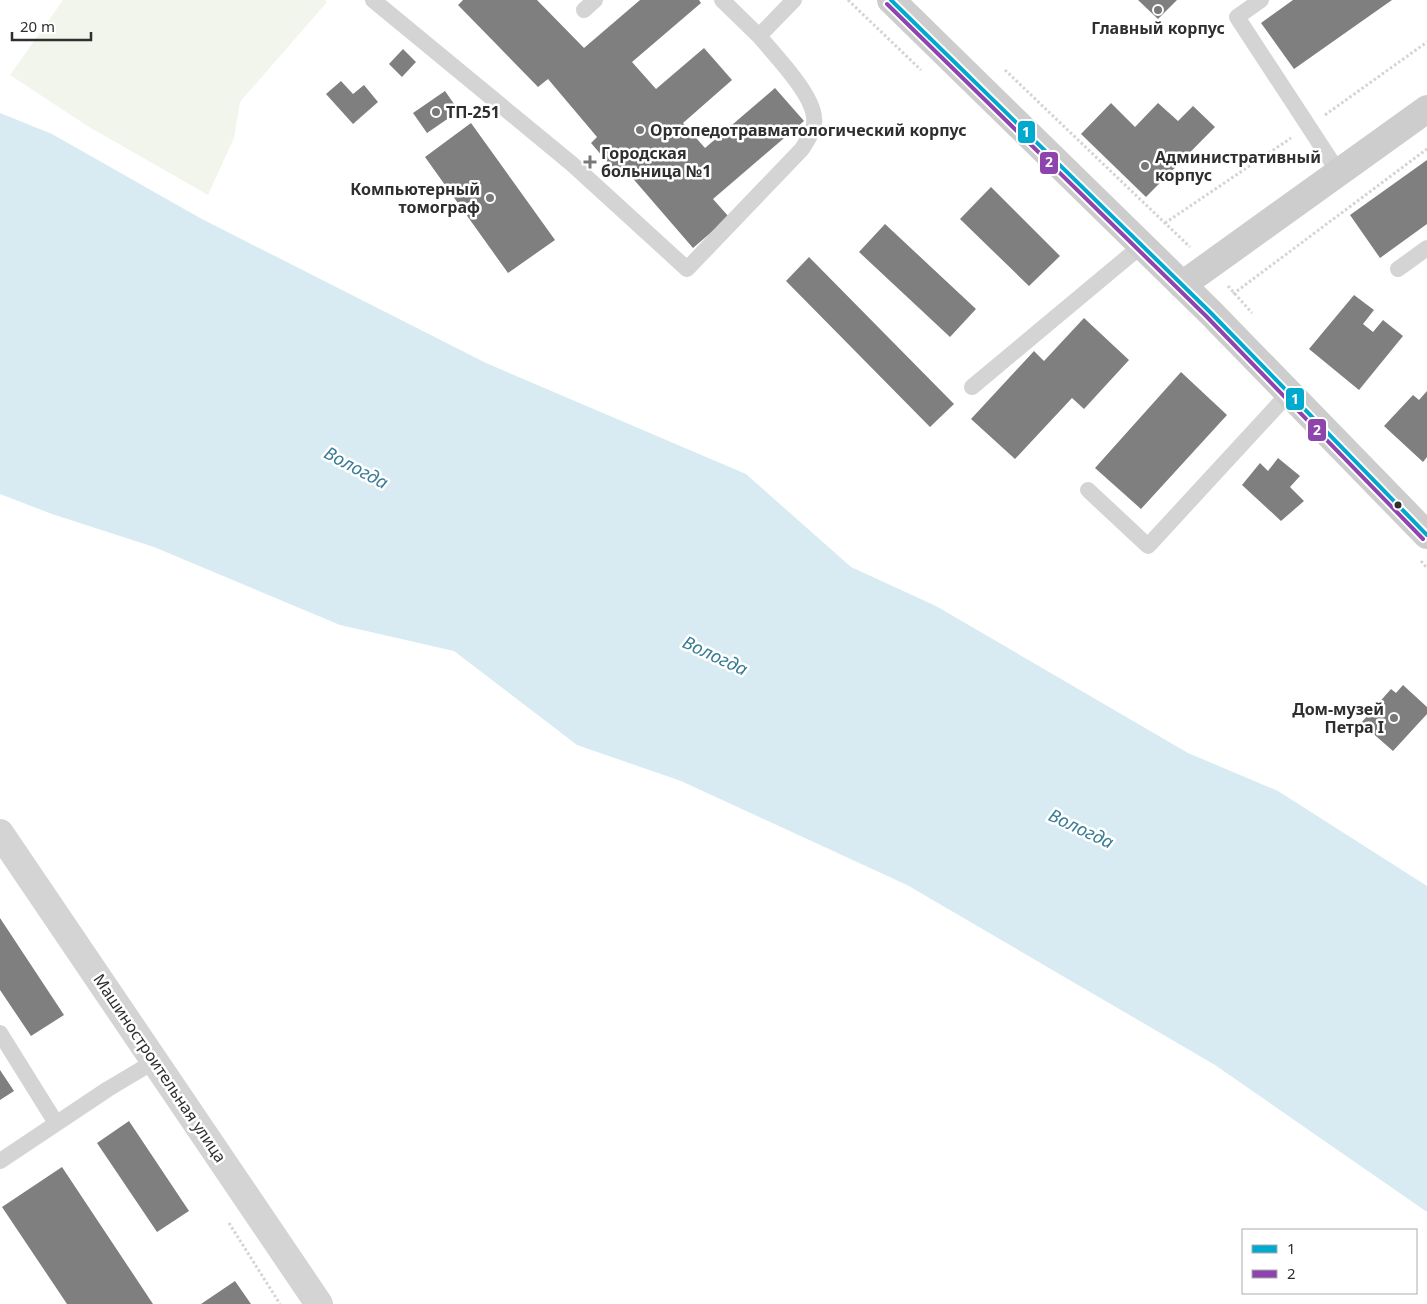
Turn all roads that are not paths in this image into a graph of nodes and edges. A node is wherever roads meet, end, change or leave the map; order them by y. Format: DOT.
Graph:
graph roads {
  1 [pos="373,0"];
  2 [pos="722,0"];
  3 [pos="794,0"];
  4 [pos="891,0"];
  5 [pos="1261,0"];
  6 [pos="759,36"];
  7 [pos="1427,110"];
  8 [pos="1339,173"];
  9 [pos="1142,246"];
  10 [pos="1427,248"];
  11 [pos="1398,269"];
  12 [pos="1182,285"];
  13 [pos="972,387"];
  14 [pos="1289,393"];
  15 [pos="1088,490"];
  16 [pos="1427,535"];
  17 [pos="0,833"];
  18 [pos="0,1033"];
  19 [pos="155,1061"];
  20 [pos="56,1123"];
  21 [pos="0,1161"];
  22 [pos="319,1304"];
  1 -- 6 [label="lane"];
  2 -- 6 [label="lane"];
  3 -- 6 [label="lane"];
  4 -- 9 [label="street"];
  5 -- 8 [label="lane"];
  7 -- 8 [label="street"];
  8 -- 12 [label="street"];
  9 -- 12 [label="street"];
  9 -- 13 [label="lane"];
  10 -- 11 [label="lane"];
  12 -- 14 [label="street"];
  14 -- 15 [label="lane"];
  14 -- 16 [label="street"];
  17 -- 19 [label="street, Машиностроительная улица"];
  18 -- 20 [label="lane"];
  19 -- 20 [label="lane"];
  19 -- 22 [label="street, Машиностроительная улица"];
  20 -- 21 [label="lane"];
}
